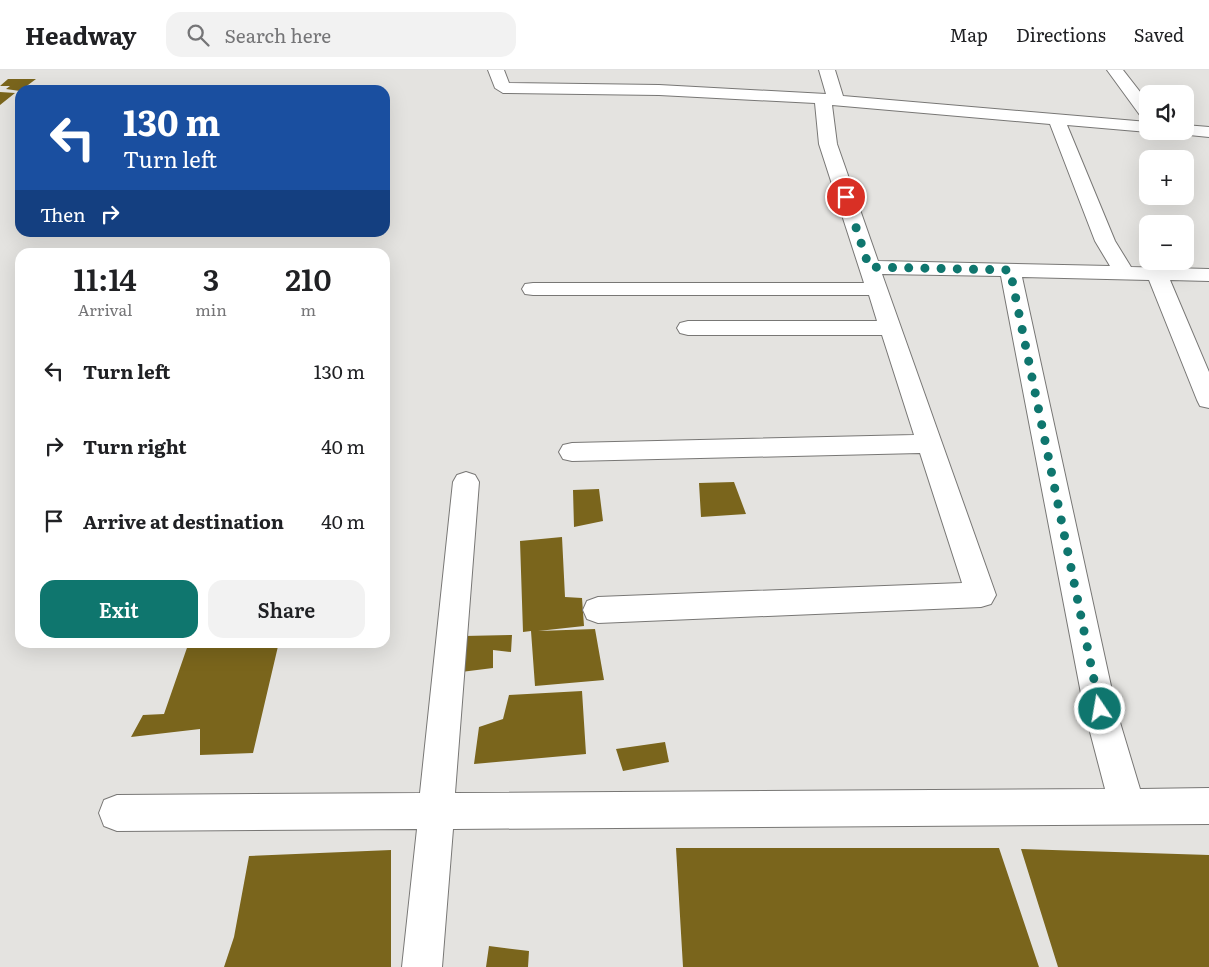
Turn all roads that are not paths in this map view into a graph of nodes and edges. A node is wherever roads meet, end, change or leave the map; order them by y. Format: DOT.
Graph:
graph roads {
  1 [pos="496,70"];
  2 [pos="827,70"];
  3 [pos="1115,70"];
  4 [pos="829,100"];
  5 [pos="1139,102"];
  6 [pos="1057,120"];
  7 [pos="1139,126"];
  8 [pos="1194,131"];
  9 [pos="1209,132"];
  10 [pos="869,267"];
  11 [pos="1010,270"];
  12 [pos="1124,273"];
  13 [pos="1157,274"];
  14 [pos="1209,275"];
  15 [pos="877,288"];
  16 [pos="533,289"];
  17 [pos="688,328"];
  18 [pos="890,328"];
  19 [pos="1209,400"];
  20 [pos="930,444"];
  21 [pos="572,452"];
  22 [pos="466,482"];
  23 [pos="598,610"];
  24 [pos="1128,806"];
  25 [pos="1209,806"];
  26 [pos="436,811"];
  27 [pos="116,813"];
  28 [pos="422,967"];
  1 -- 4 [label="street"];
  2 -- 4 [label="street"];
  3 -- 5 [label="street"];
  4 -- 6 [label="street"];
  4 -- 10 [label="street"];
  6 -- 7 [label="street"];
  6 -- 12 [label="street"];
  8 -- 9 [label="street"];
  10 -- 11 [label="street"];
  10 -- 15 [label="street"];
  11 -- 12 [label="street"];
  11 -- 24 [label="street"];
  12 -- 13 [label="street"];
  13 -- 14 [label="street"];
  13 -- 19 [label="street"];
  15 -- 16 [label="street"];
  15 -- 18 [label="street"];
  17 -- 18 [label="street"];
  18 -- 20 [label="street"];
  20 -- 21 [label="street"];
  20 -- 23 [label="street"];
  22 -- 26 [label="street"];
  24 -- 25 [label="street"];
  24 -- 26 [label="street"];
  26 -- 27 [label="street"];
  26 -- 28 [label="street"];
}
